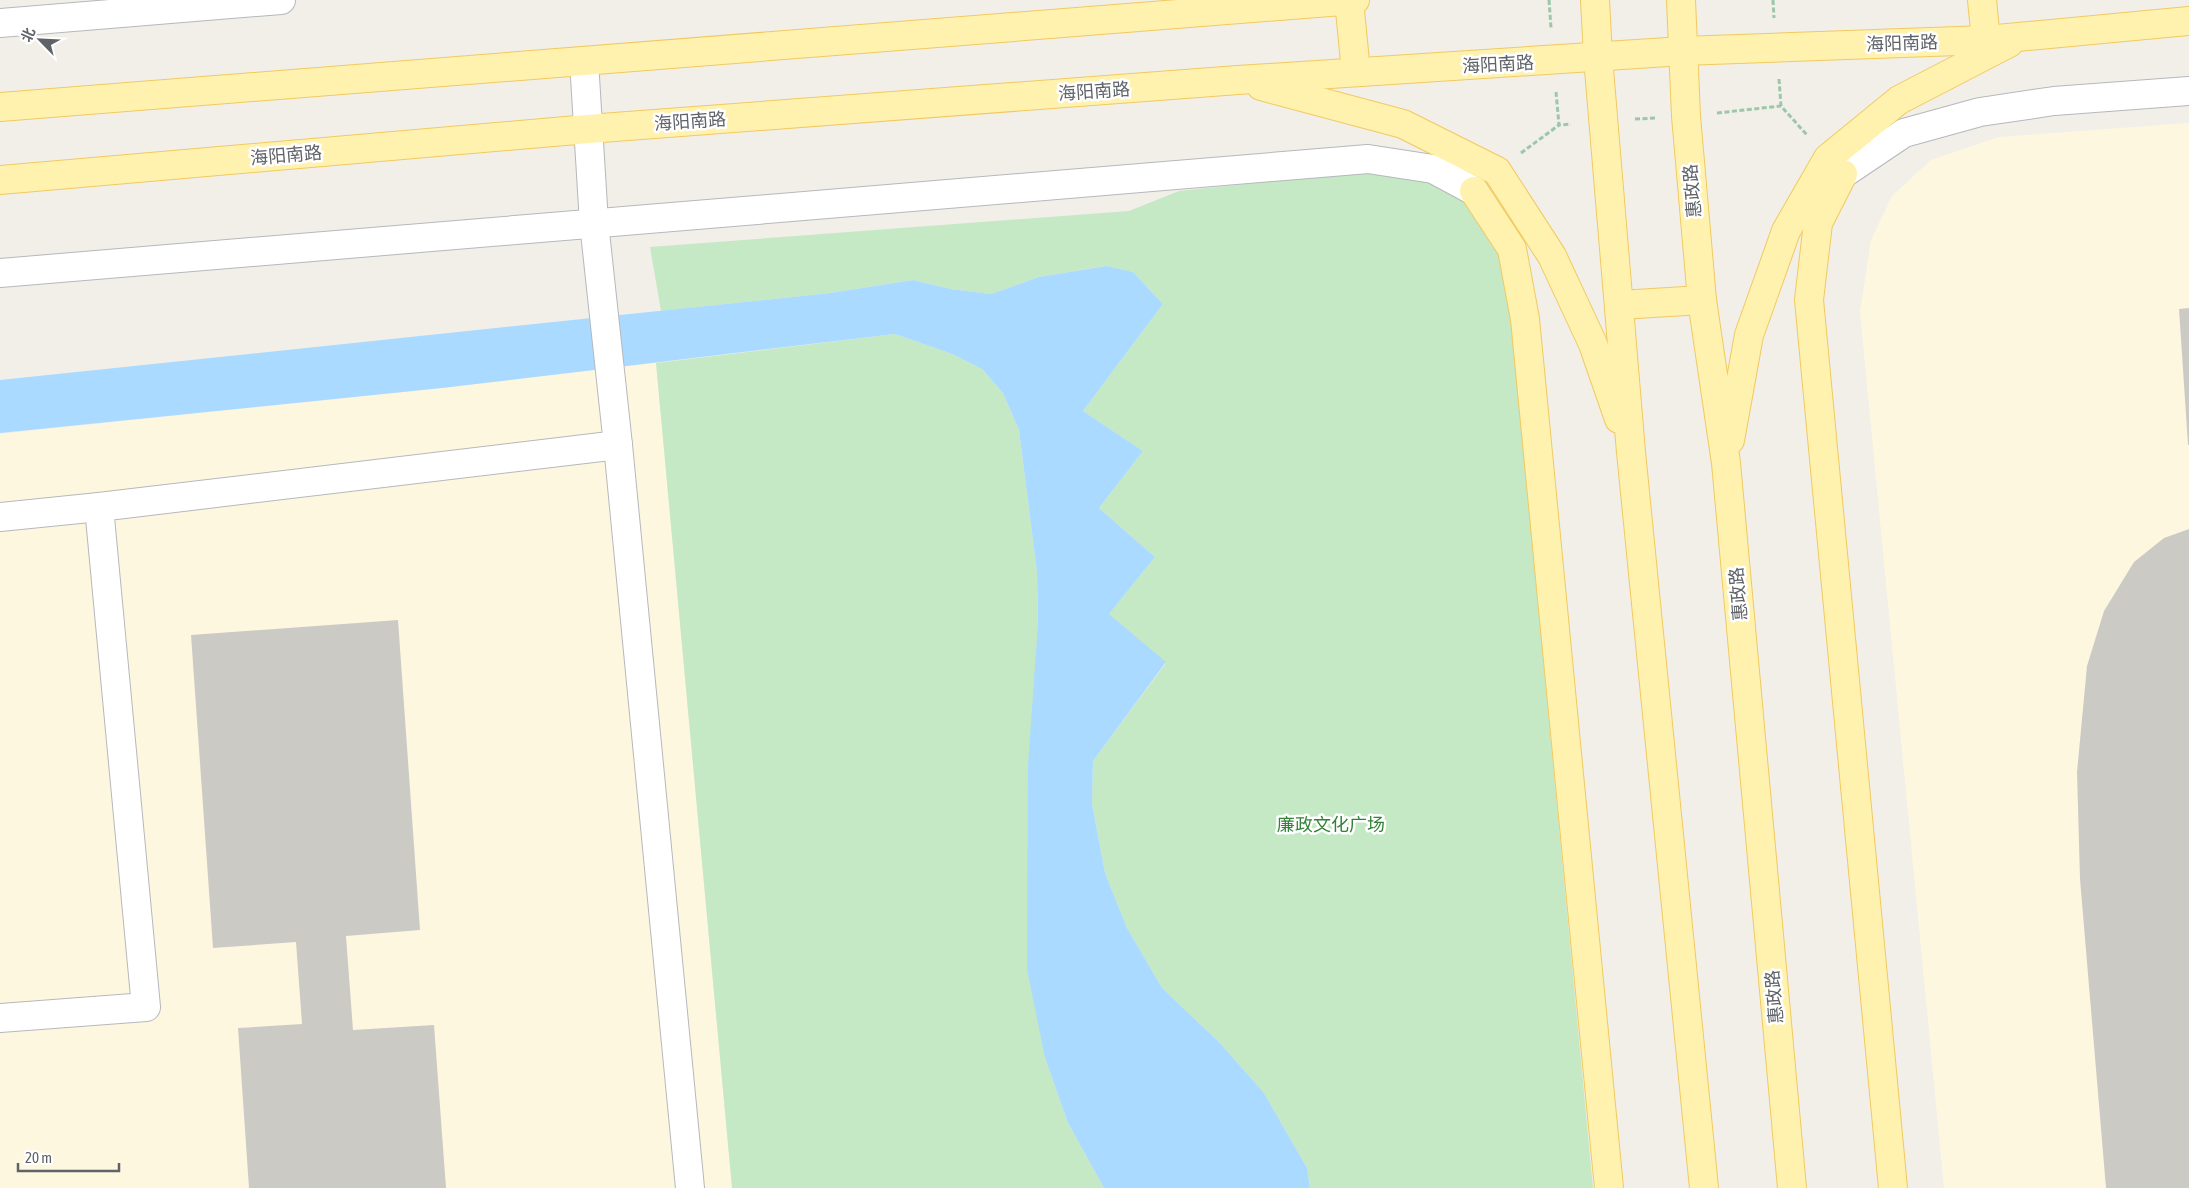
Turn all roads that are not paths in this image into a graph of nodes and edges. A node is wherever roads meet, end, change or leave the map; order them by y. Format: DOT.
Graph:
graph roads {
  1 [pos="281,0"];
  2 [pos="1350,0"];
  3 [pos="1355,0"];
  4 [pos="1596,0"];
  5 [pos="1681,0"];
  6 [pos="1982,0"];
  7 [pos="1288,3"];
  8 [pos="2189,22"];
  9 [pos="0,23"];
  10 [pos="2020,37"];
  11 [pos="1986,40"];
  12 [pos="1684,51"];
  13 [pos="1598,57"];
  14 [pos="584,61"];
  15 [pos="1356,72"];
  16 [pos="1238,80"];
  17 [pos="2189,91"];
  18 [pos="0,107"];
  19 [pos="588,129"];
  20 [pos="1843,174"];
  21 [pos="0,180"];
  22 [pos="1474,191"];
  23 [pos="594,224"];
  24 [pos="0,273"];
  25 [pos="1702,300"];
  26 [pos="1620,305"];
  27 [pos="618,445"];
  28 [pos="1631,452"];
  29 [pos="1726,463"];
  30 [pos="99,507"];
  31 [pos="0,517"];
  32 [pos="0,1018"];
  33 [pos="690,1188"];
  34 [pos="1609,1188"];
  35 [pos="1704,1188"];
  36 [pos="1792,1188"];
  37 [pos="1893,1188"];
  1 -- 9 [label="street"];
  2 -- 3 [label="main road"];
  2 -- 7 [label="main road"];
  2 -- 15 [label="main road"];
  4 -- 13 [label="main road"];
  5 -- 12 [label="main road, 惠政路"];
  6 -- 11 [label="main road"];
  7 -- 14 [label="main road"];
  8 -- 10 [label="main road, 海阳南路"];
  10 -- 11 [label="main road, 海阳南路"];
  10 -- 29 [label="main road"];
  11 -- 12 [label="main road, 海阳南路"];
  12 -- 13 [label="main road, 海阳南路"];
  12 -- 25 [label="main road, 惠政路"];
  13 -- 15 [label="main road, 海阳南路"];
  13 -- 26 [label="main road"];
  14 -- 18 [label="main road"];
  14 -- 19 [label="street"];
  15 -- 16 [label="main road, 海阳南路"];
  16 -- 19 [label="main road, 海阳南路"];
  16 -- 28 [label="main road"];
  17 -- 20 [label="street"];
  19 -- 21 [label="main road, 海阳南路"];
  19 -- 23 [label="street"];
  20 -- 37 [label="main road"];
  22 -- 23 [label="street"];
  22 -- 34 [label="main road"];
  23 -- 24 [label="street"];
  23 -- 27 [label="street"];
  25 -- 26 [label="main road"];
  25 -- 29 [label="main road, 惠政路"];
  26 -- 28 [label="main road"];
  27 -- 30 [label="street"];
  27 -- 33 [label="street"];
  28 -- 35 [label="main road"];
  29 -- 36 [label="main road, 惠政路"];
  30 -- 31 [label="street"];
  30 -- 32 [label="street"];
}
